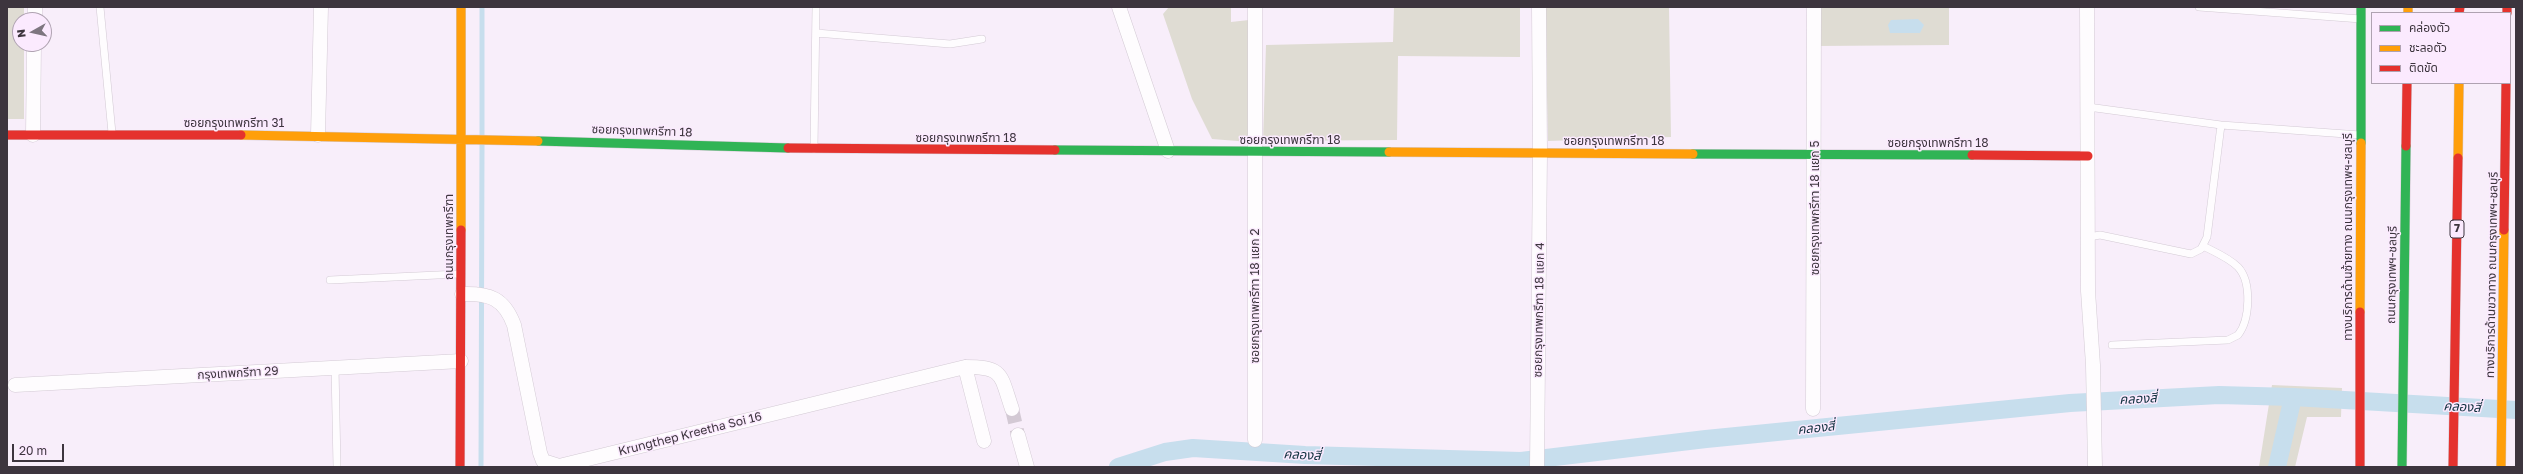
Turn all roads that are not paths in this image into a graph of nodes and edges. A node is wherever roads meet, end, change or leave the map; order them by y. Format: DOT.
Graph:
graph roads {
  1 [pos="100,7"];
  2 [pos="321,7"];
  3 [pos="461,7"];
  4 [pos="816,7"];
  5 [pos="1119,7"];
  6 [pos="1255,7"];
  7 [pos="1539,7"];
  8 [pos="1814,7"];
  9 [pos="2087,7"];
  10 [pos="2199,7"];
  11 [pos="2361,7"];
  12 [pos="2361,19"];
  13 [pos="816,34"];
  14 [pos="982,39"];
  15 [pos="34,52"];
  16 [pos="2407,84"];
  17 [pos="2458,84"];
  18 [pos="2506,84"];
  19 [pos="2088,107"];
  20 [pos="2221,125"];
  21 [pos="7,135"];
  22 [pos="33,135"];
  23 [pos="318,135"];
  24 [pos="2360,135"];
  25 [pos="112,136"];
  26 [pos="460,140"];
  27 [pos="474,140"];
  28 [pos="814,149"];
  29 [pos="1168,151"];
  30 [pos="1256,152"];
  31 [pos="1540,153"];
  32 [pos="1815,154"];
  33 [pos="2088,156"];
  34 [pos="2510,206"];
  35 [pos="2089,237"];
  36 [pos="2203,246"];
  37 [pos="461,274"];
  38 [pos="330,280"];
  39 [pos="475,294"];
  40 [pos="2112,345"];
  41 [pos="461,361"];
  42 [pos="335,367"];
  43 [pos="965,367"];
  44 [pos="16,385"];
  45 [pos="1012,409"];
  46 [pos="1813,409"];
  47 [pos="1018,435"];
  48 [pos="1255,440"];
  49 [pos="984,441"];
  50 [pos="337,467"];
  51 [pos="460,467"];
  52 [pos="1028,467"];
  53 [pos="1537,467"];
  54 [pos="2095,467"];
  55 [pos="2360,467"];
  56 [pos="2402,467"];
  57 [pos="2453,467"];
  58 [pos="2501,467"];
  1 -- 25 [label="lane"];
  2 -- 23 [label="street"];
  3 -- 26 [label="main road, ถนนกรุงเทพกรีฑา"];
  4 -- 13 [label="lane"];
  5 -- 29 [label="street"];
  6 -- 30 [label="street, ซอยกรุงเทพกรีฑา 18 แยก 2"];
  7 -- 31 [label="street, ซอยกรุงเทพกรีฑา 18 แยก 4"];
  8 -- 32 [label="street, ซอยกรุงเทพกรีฑา 18 แยก 5"];
  9 -- 19 [label="street"];
  10 -- 12 [label="lane"];
  11 -- 12 [label="main road, ทางบริการด้านซ้ายทาง ถนนกรุงเทพฯ-ชลบุรี"];
  12 -- 24 [label="main road, ทางบริการด้านซ้ายทาง ถนนกรุงเทพฯ-ชลบุรี"];
  13 -- 14 [label="lane"];
  13 -- 28 [label="lane"];
  15 -- 22 [label="street"];
  16 -- 56 [label="main road, ถนนกรุงเทพฯ-ชลบุรี"];
  17 -- 57 [label="main road, 7"];
  18 -- 34 [label="main road, ทางบริการด้านขวาทาง ถนนกรุงเทพฯ-ชลบุรี"];
  19 -- 20 [label="lane"];
  19 -- 33 [label="street"];
  20 -- 24 [label="lane"];
  20 -- 36 [label="lane"];
  21 -- 22 [label="main road, ซอยกรุงเทพกรีฑา 31"];
  22 -- 25 [label="main road, ซอยกรุงเทพกรีฑา 31"];
  23 -- 25 [label="main road, ซอยกรุงเทพกรีฑา 31"];
  23 -- 26 [label="main road, ซอยกรุงเทพกรีฑา 31"];
  24 -- 55 [label="main road, ทางบริการด้านซ้ายทาง ถนนกรุงเทพฯ-ชลบุรี"];
  26 -- 27 [label="main road, ซอยกรุงเทพกรีฑา 31"];
  26 -- 37 [label="main road, ถนนกรุงเทพกรีฑา"];
  27 -- 28 [label="main road, ซอยกรุงเทพกรีฑา 18"];
  28 -- 29 [label="main road, ซอยกรุงเทพกรีฑา 18"];
  29 -- 30 [label="main road, ซอยกรุงเทพกรีฑา 18"];
  30 -- 31 [label="main road, ซอยกรุงเทพกรีฑา 18"];
  30 -- 48 [label="street, ซอยกรุงเทพกรีฑา 18 แยก 2"];
  31 -- 32 [label="main road, ซอยกรุงเทพกรีฑา 18"];
  31 -- 53 [label="street, ซอยกรุงเทพกรีฑา 18 แยก 4"];
  32 -- 33 [label="main road, ซอยกรุงเทพกรีฑา 18"];
  32 -- 46 [label="street, ซอยกรุงเทพกรีฑา 18 แยก 5"];
  33 -- 35 [label="street"];
  34 -- 58 [label="main road, ทางบริการด้านขวาทาง ถนนกรุงเทพฯ-ชลบุรี"];
  35 -- 36 [label="lane"];
  35 -- 54 [label="street"];
  36 -- 40 [label="lane"];
  37 -- 38 [label="lane"];
  37 -- 39 [label="main road, ถนนกรุงเทพกรีฑา"];
  39 -- 41 [label="main road, ถนนกรุงเทพกรีฑา"];
  39 -- 43 [label="street, Krungthep Kreetha Soi 16"];
  41 -- 42 [label="street, กรุงเทพกรีฑา 29"];
  41 -- 51 [label="main road, ถนนกรุงเทพกรีฑา"];
  42 -- 44 [label="street, กรุงเทพกรีฑา 29"];
  42 -- 50 [label="lane"];
  43 -- 45 [label="street, Krungthep Kreetha Soi 16"];
  43 -- 49 [label="street"];
  47 -- 52 [label="street"];
}
